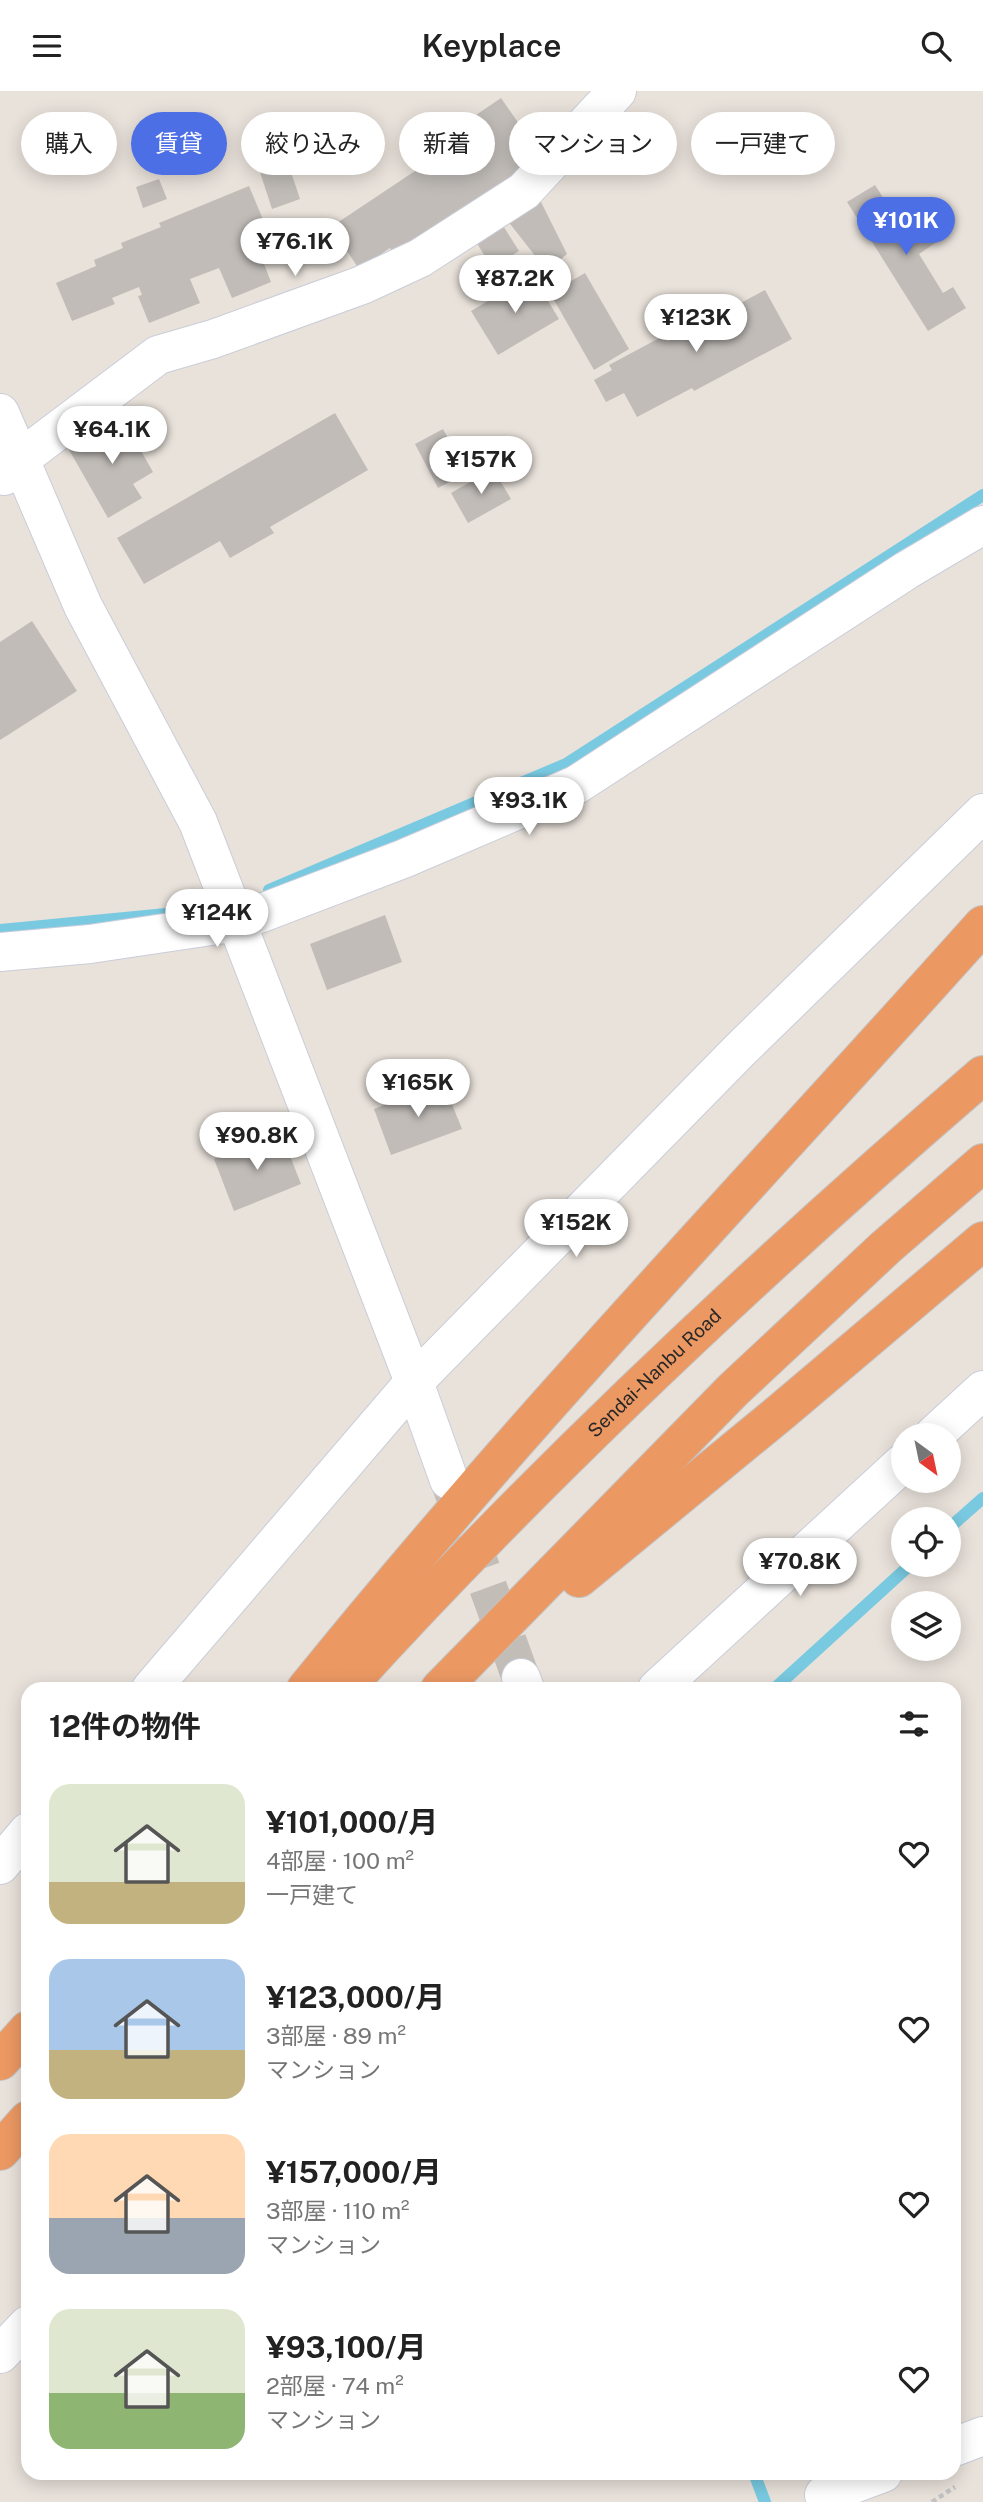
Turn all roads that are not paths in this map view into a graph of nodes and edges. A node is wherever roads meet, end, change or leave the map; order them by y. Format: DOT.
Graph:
graph roads {
  1 [pos="617,91"];
  2 [pos="0,413"];
  3 [pos="10,470"];
  4 [pos="983,525"];
  5 [pos="983,813"];
  6 [pos="239,922"];
  7 [pos="983,925"];
  8 [pos="0,952"];
  9 [pos="983,1075"];
  10 [pos="983,1163"];
  11 [pos="983,1241"];
  12 [pos="414,1381"];
  13 [pos="983,1390"];
  14 [pos="947,1423"];
  15 [pos="891,1474"];
  16 [pos="449,1480"];
  17 [pos="157,1682"];
  18 [pos="312,1682"];
  19 [pos="350,1682"];
  20 [pos="447,1682"];
  21 [pos="449,1682"];
  22 [pos="665,1682"];
  23 [pos="21,1840"];
  24 [pos="0,1865"];
  25 [pos="21,2038"];
  26 [pos="0,2061"];
  27 [pos="21,2128"];
  28 [pos="0,2151"];
  29 [pos="21,2332"];
  30 [pos="0,2354"];
  31 [pos="983,2436"];
  32 [pos="961,2444"];
  33 [pos="860,2480"];
  34 [pos="817,2493"];
  1 -- 3 [label="street"];
  2 -- 3 [label="street"];
  3 -- 6 [label="street"];
  4 -- 6 [label="street"];
  5 -- 12 [label="street"];
  6 -- 8 [label="street"];
  6 -- 12 [label="street"];
  7 -- 18 [label="highway"];
  9 -- 19 [label="highway, Sendai-Nanbu Road"];
  10 -- 20 [label="highway"];
  11 -- 21 [label="highway"];
  12 -- 16 [label="street"];
  12 -- 17 [label="street"];
  13 -- 14 [label="street"];
  15 -- 22 [label="street"];
  23 -- 24 [label="street"];
  25 -- 26 [label="highway"];
  27 -- 28 [label="highway"];
  29 -- 30 [label="street"];
  31 -- 32 [label="street"];
  33 -- 34 [label="street"];
}
